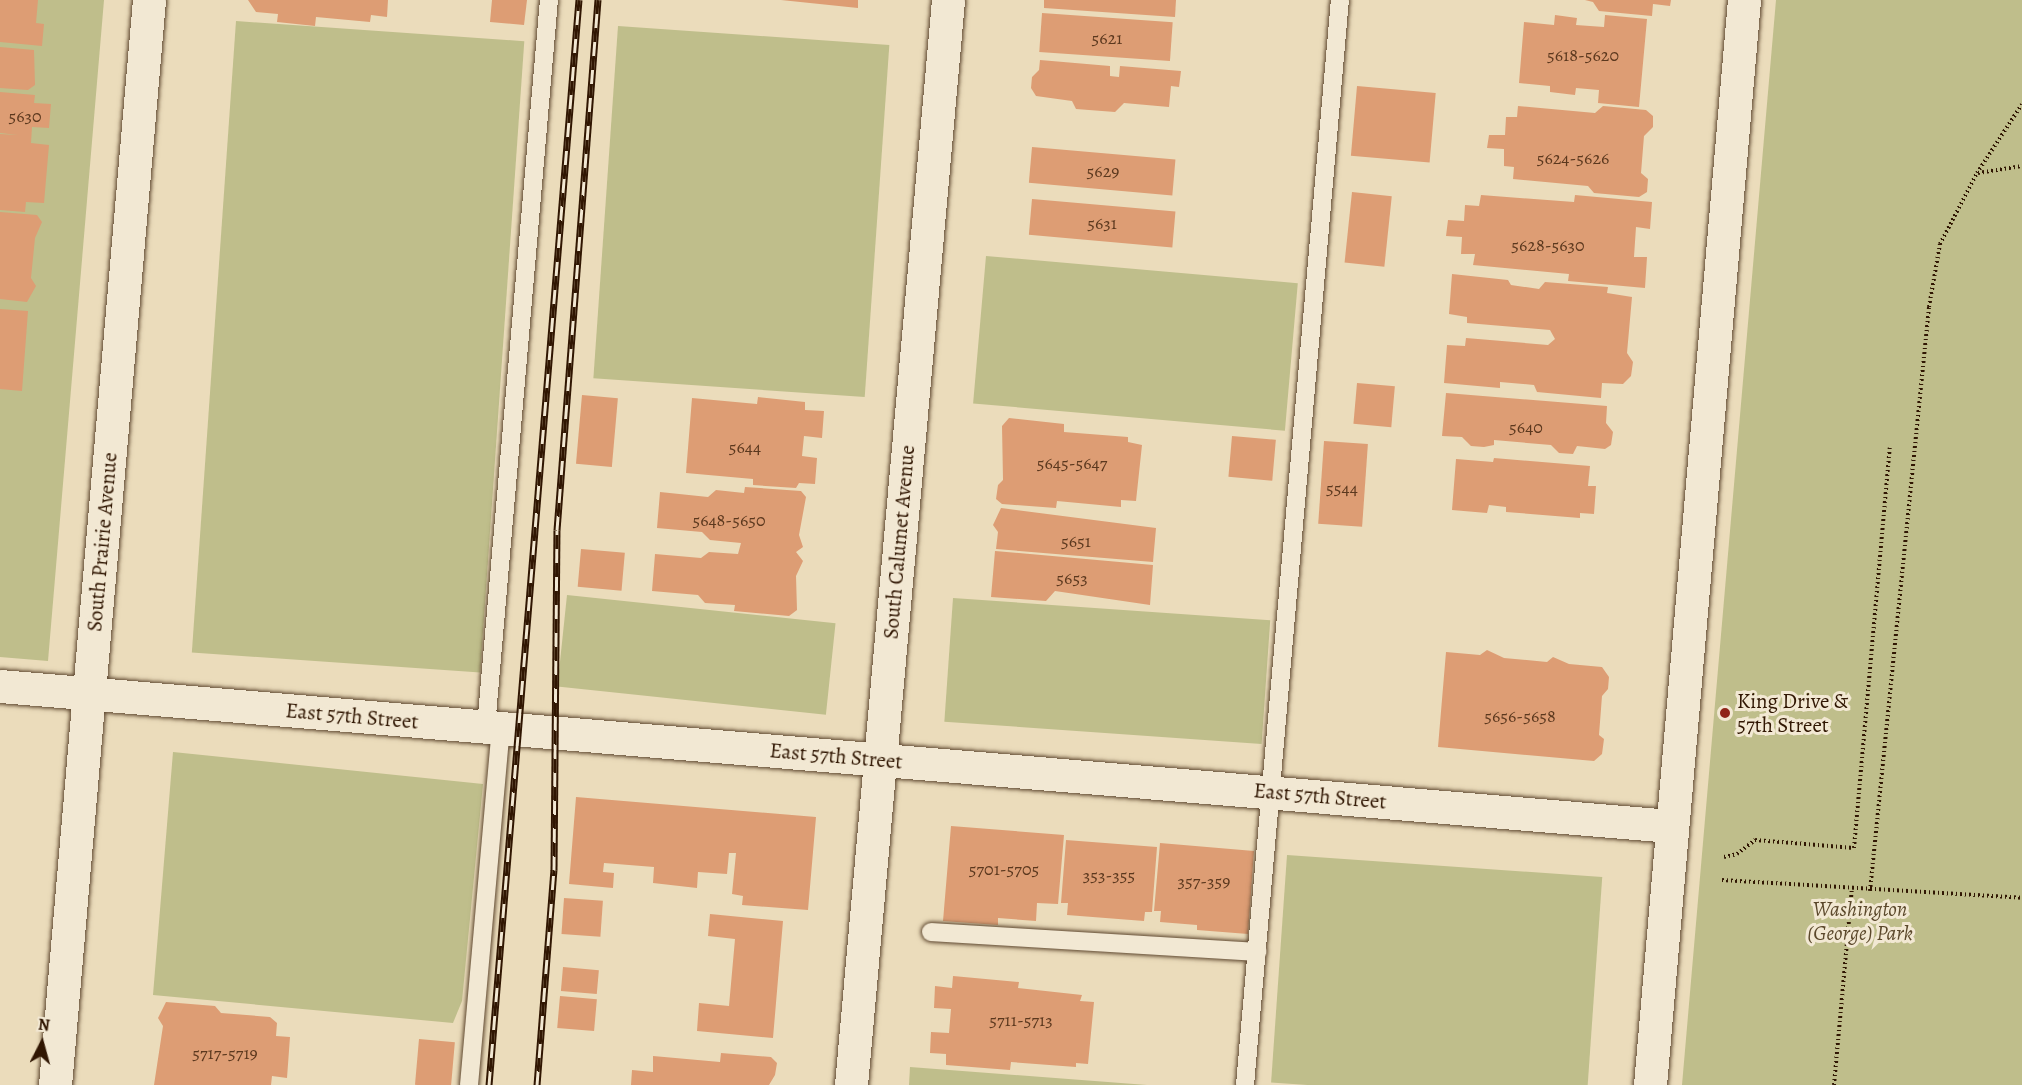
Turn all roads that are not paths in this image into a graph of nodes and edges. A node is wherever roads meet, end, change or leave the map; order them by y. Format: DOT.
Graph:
graph roads {
  1 [pos="149,0"];
  2 [pos="549,0"];
  3 [pos="948,0"];
  4 [pos="1340,0"];
  5 [pos="1744,0"];
  6 [pos="0,686"];
  7 [pos="89,694"];
  8 [pos="493,728"];
  9 [pos="879,760"];
  10 [pos="1271,792"];
  11 [pos="1672,826"];
  12 [pos="932,932"];
  13 [pos="1257,952"];
  14 [pos="55,1085"];
  15 [pos="469,1085"];
  16 [pos="851,1085"];
  17 [pos="1245,1085"];
  18 [pos="1650,1085"];
  1 -- 7 [label="street, South Prairie Avenue"];
  2 -- 8 [label="lane"];
  3 -- 9 [label="street, South Calumet Avenue"];
  4 -- 10 [label="lane"];
  5 -- 11 [label="street"];
  6 -- 7 [label="street, East 57th Street"];
  7 -- 8 [label="street, East 57th Street"];
  7 -- 14 [label="street, South Prairie Avenue"];
  8 -- 9 [label="street, East 57th Street"];
  8 -- 15 [label="lane"];
  9 -- 10 [label="street, East 57th Street"];
  9 -- 16 [label="street, South Calumet Avenue"];
  10 -- 11 [label="street, East 57th Street"];
  10 -- 13 [label="lane"];
  11 -- 18 [label="street"];
  12 -- 13 [label="lane"];
  13 -- 17 [label="lane"];
}
